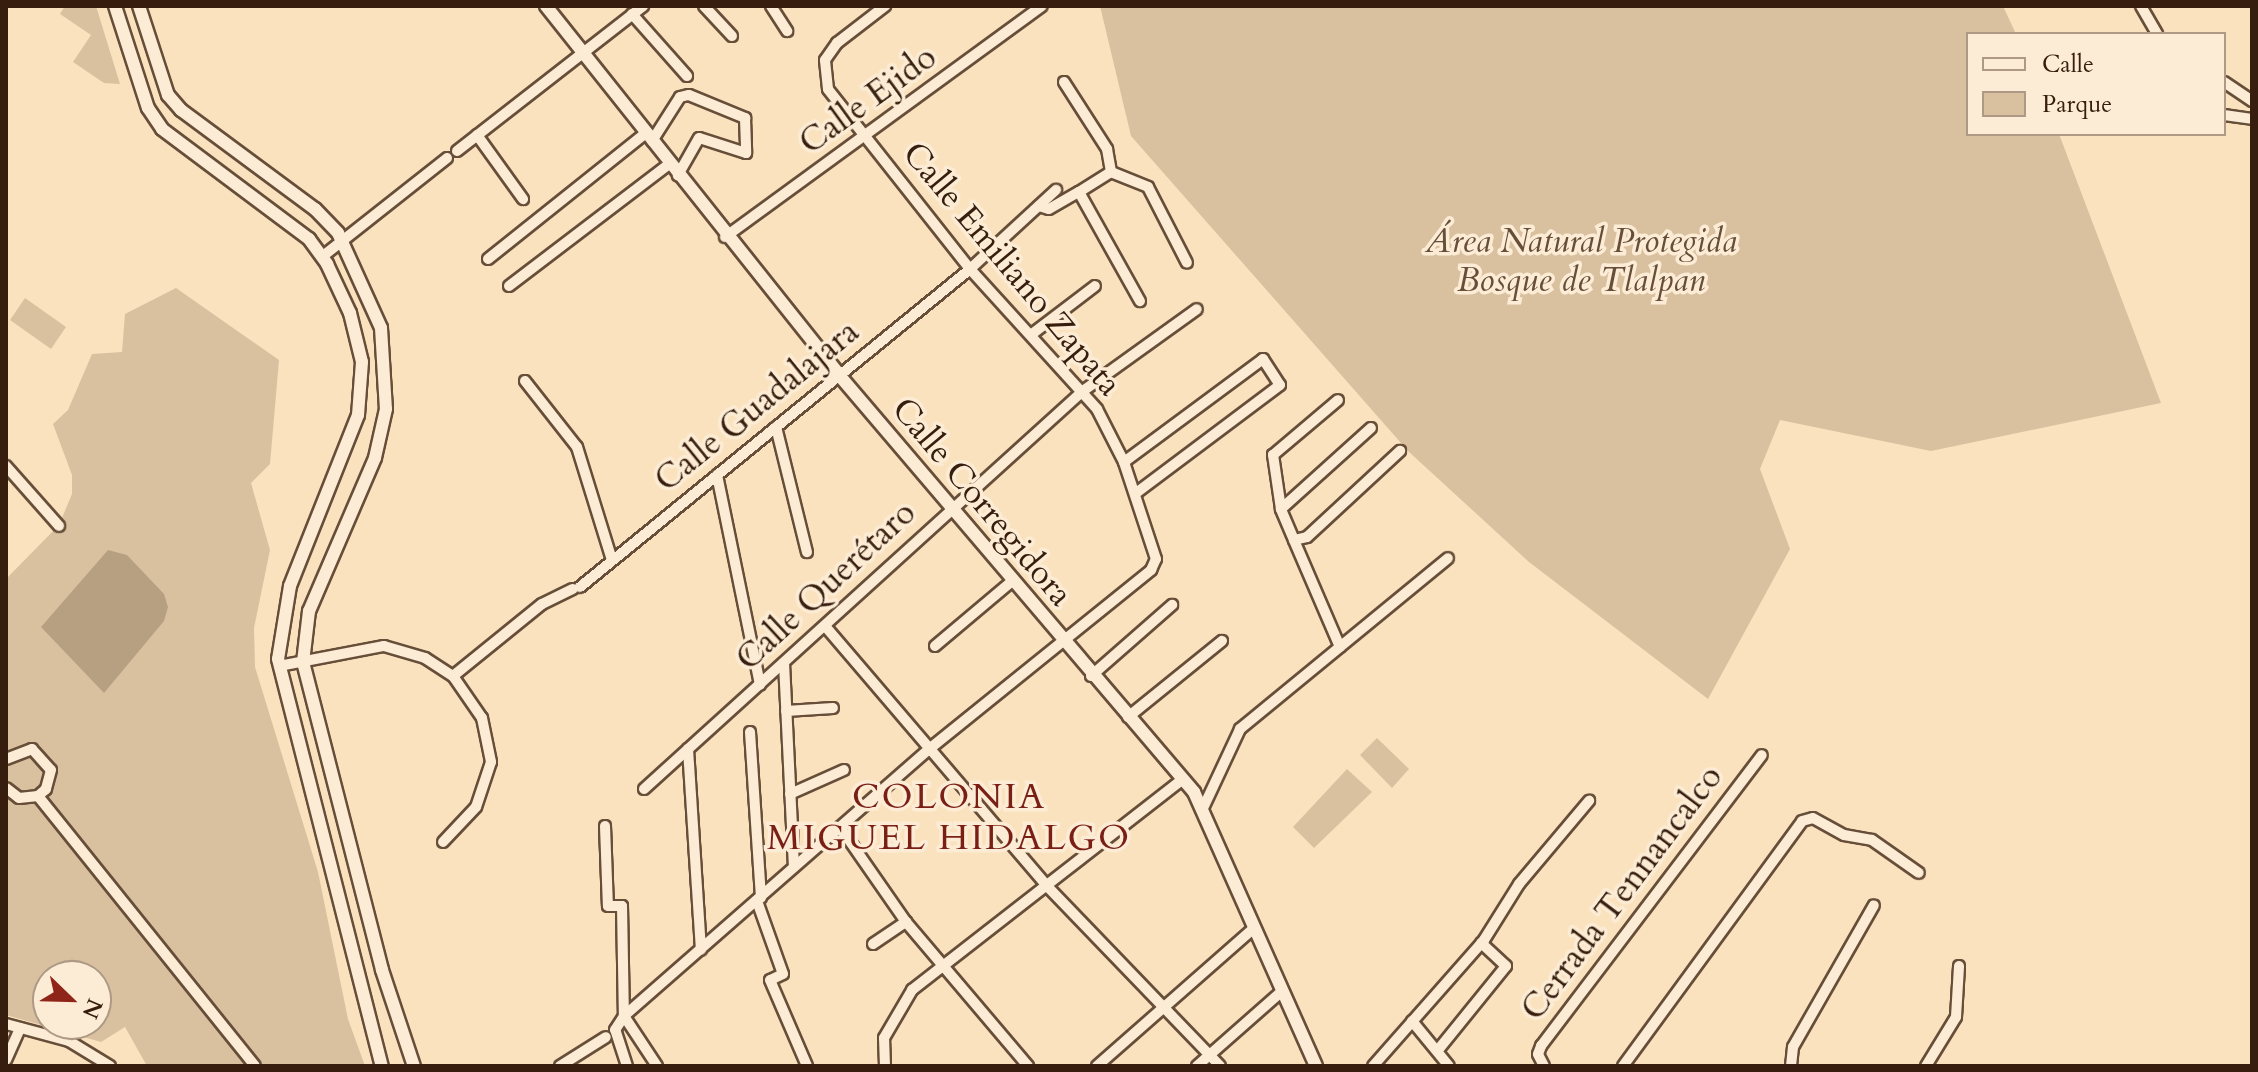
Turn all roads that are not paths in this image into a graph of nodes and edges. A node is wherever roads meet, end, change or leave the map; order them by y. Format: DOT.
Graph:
graph roads {
  1 [pos="115,6"];
  2 [pos="139,6"];
  3 [pos="546,6"];
  4 [pos="643,6"];
  5 [pos="704,6"];
  6 [pos="771,6"];
  7 [pos="885,6"];
  8 [pos="1042,6"];
  9 [pos="2141,6"];
  10 [pos="632,14"];
  11 [pos="787,31"];
  12 [pos="2156,32"];
  13 [pos="732,36"];
  14 [pos="585,53"];
  15 [pos="687,76"];
  16 [pos="1064,82"];
  17 [pos="2226,83"];
  18 [pos="2252,101"];
  19 [pos="2226,115"];
  20 [pos="2252,119"];
  21 [pos="477,135"];
  22 [pos="649,137"];
  23 [pos="865,137"];
  24 [pos="669,164"];
  25 [pos="1111,172"];
  26 [pos="678,175"];
  27 [pos="1056,190"];
  28 [pos="1079,192"];
  29 [pos="523,199"];
  30 [pos="1039,206"];
  31 [pos="725,237"];
  32 [pos="343,241"];
  33 [pos="323,256"];
  34 [pos="488,259"];
  35 [pos="1187,263"];
  36 [pos="970,269"];
  37 [pos="509,286"];
  38 [pos="1095,286"];
  39 [pos="1140,301"];
  40 [pos="1197,309"];
  41 [pos="1032,334"];
  42 [pos="839,375"];
  43 [pos="525,381"];
  44 [pos="1083,391"];
  45 [pos="1338,400"];
  46 [pos="776,427"];
  47 [pos="1371,428"];
  48 [pos="1400,451"];
  49 [pos="1124,462"];
  50 [pos="6,466"];
  51 [pos="717,475"];
  52 [pos="1136,493"];
  53 [pos="1281,509"];
  54 [pos="950,510"];
  55 [pos="59,526"];
  56 [pos="1294,540"];
  57 [pos="807,552"];
  58 [pos="1448,558"];
  59 [pos="612,560"];
  60 [pos="1011,582"];
  61 [pos="1172,605"];
  62 [pos="825,626"];
  63 [pos="1062,641"];
  64 [pos="1222,641"];
  65 [pos="935,646"];
  66 [pos="1340,647"];
  67 [pos="303,662"];
  68 [pos="784,663"];
  69 [pos="279,666"];
  70 [pos="453,676"];
  71 [pos="1091,676"];
  72 [pos="760,685"];
  73 [pos="833,708"];
  74 [pos="786,711"];
  75 [pos="1128,717"];
  76 [pos="750,732"];
  77 [pos="688,749"];
  78 [pos="928,750"];
  79 [pos="1762,755"];
  80 [pos="6,759"];
  81 [pos="844,770"];
  82 [pos="1183,779"];
  83 [pos="6,788"];
  84 [pos="644,789"];
  85 [pos="790,794"];
  86 [pos="38,796"];
  87 [pos="1589,801"];
  88 [pos="1204,806"];
  89 [pos="605,826"];
  90 [pos="840,827"];
  91 [pos="443,842"];
  92 [pos="794,867"];
  93 [pos="1919,873"];
  94 [pos="1046,885"];
  95 [pos="759,899"];
  96 [pos="1874,905"];
  97 [pos="906,922"];
  98 [pos="1254,928"];
  99 [pos="1481,943"];
  100 [pos="873,944"];
  101 [pos="701,950"];
  102 [pos="942,964"];
  103 [pos="1959,966"];
  104 [pos="1281,992"];
  105 [pos="1166,1008"];
  106 [pos="624,1016"];
  107 [pos="1412,1021"];
  108 [pos="6,1024"];
  109 [pos="20,1028"];
  110 [pos="610,1033"];
  111 [pos="1438,1050"];
  112 [pos="1209,1055"];
  113 [pos="6,1060"];
  114 [pos="110,1066"];
  115 [pos="255,1066"];
  116 [pos="382,1066"];
  117 [pos="414,1066"];
  118 [pos="560,1066"];
  119 [pos="627,1066"];
  120 [pos="657,1066"];
  121 [pos="807,1066"];
  122 [pos="885,1066"];
  123 [pos="1028,1066"];
  124 [pos="1097,1066"];
  125 [pos="1197,1066"];
  126 [pos="1220,1066"];
  127 [pos="1316,1066"];
  128 [pos="1373,1066"];
  129 [pos="1449,1066"];
  130 [pos="1544,1066"];
  131 [pos="1623,1066"];
  132 [pos="1791,1066"];
  133 [pos="1926,1066"];
  1 -- 33 [label="street"];
  2 -- 32 [label="street"];
  3 -- 14 [label="street, Calle Corregidora"];
  4 -- 10 [label="street"];
  5 -- 13 [label="street"];
  6 -- 11 [label="street"];
  7 -- 23 [label="street, Calle Emiliano Zapata"];
  8 -- 23 [label="street, Calle Ejido"];
  9 -- 12 [label="street"];
  10 -- 14 [label="street"];
  10 -- 15 [label="street"];
  14 -- 21 [label="street"];
  14 -- 22 [label="street, Calle Corregidora"];
  16 -- 25 [label="street"];
  17 -- 18 [label="street"];
  19 -- 20 [label="street"];
  21 -- 29 [label="street"];
  21 -- 32 [label="street"];
  22 -- 24 [label="street, Calle Corregidora"];
  22 -- 26 [label="street"];
  22 -- 34 [label="street"];
  23 -- 31 [label="street, Calle Ejido"];
  23 -- 36 [label="street, Calle Emiliano Zapata"];
  24 -- 26 [label="street, Calle Corregidora"];
  24 -- 37 [label="street"];
  25 -- 28 [label="street"];
  25 -- 35 [label="street"];
  26 -- 31 [label="street, Calle Corregidora"];
  27 -- 30 [label="street, Calle Guadalajara"];
  28 -- 30 [label="street"];
  28 -- 39 [label="street"];
  30 -- 36 [label="street, Calle Guadalajara"];
  31 -- 42 [label="street, Calle Corregidora"];
  32 -- 33 [label="street"];
  32 -- 67 [label="street"];
  33 -- 69 [label="street"];
  36 -- 41 [label="street, Calle Emiliano Zapata"];
  36 -- 42 [label="street, Calle Guadalajara"];
  38 -- 41 [label="street"];
  40 -- 44 [label="street, Calle Querétaro"];
  41 -- 44 [label="street, Calle Emiliano Zapata"];
  42 -- 46 [label="street, Calle Guadalajara"];
  42 -- 54 [label="street, Calle Corregidora"];
  43 -- 59 [label="street"];
  44 -- 49 [label="street, Calle Emiliano Zapata"];
  44 -- 54 [label="street, Calle Querétaro"];
  45 -- 53 [label="street"];
  46 -- 51 [label="street, Calle Guadalajara"];
  46 -- 57 [label="street"];
  47 -- 53 [label="street"];
  48 -- 56 [label="street"];
  49 -- 52 [label="street, Calle Emiliano Zapata"];
  49 -- 52 [label="street"];
  50 -- 55 [label="street"];
  51 -- 59 [label="street, Calle Guadalajara"];
  51 -- 72 [label="street"];
  52 -- 63 [label="street, Calle Emiliano Zapata"];
  53 -- 56 [label="street"];
  54 -- 60 [label="street, Calle Corregidora"];
  54 -- 62 [label="street, Calle Querétaro"];
  56 -- 66 [label="street"];
  58 -- 66 [label="street"];
  59 -- 70 [label="street, Calle Guadalajara"];
  60 -- 63 [label="street, Calle Corregidora"];
  60 -- 65 [label="street"];
  61 -- 71 [label="street"];
  62 -- 68 [label="street, Calle Querétaro"];
  62 -- 78 [label="street"];
  63 -- 71 [label="street, Calle Corregidora"];
  63 -- 78 [label="street"];
  64 -- 75 [label="street"];
  66 -- 88 [label="street"];
  67 -- 69 [label="street"];
  67 -- 70 [label="street"];
  67 -- 117 [label="street"];
  68 -- 72 [label="street, Calle Querétaro"];
  68 -- 74 [label="street"];
  69 -- 116 [label="street"];
  70 -- 91 [label="street"];
  71 -- 75 [label="street, Calle Corregidora"];
  72 -- 77 [label="street, Calle Querétaro"];
  73 -- 74 [label="street"];
  74 -- 85 [label="street"];
  75 -- 82 [label="street, Calle Corregidora"];
  76 -- 95 [label="street"];
  77 -- 84 [label="street, Calle Querétaro"];
  77 -- 101 [label="street"];
  78 -- 90 [label="street"];
  78 -- 94 [label="street"];
  79 -- 130 [label="street, Cerrada Tennancalco"];
  80 -- 86 [label="street"];
  81 -- 85 [label="street"];
  82 -- 88 [label="street, Calle Corregidora"];
  82 -- 94 [label="street"];
  83 -- 86 [label="street"];
  85 -- 92 [label="street"];
  86 -- 115 [label="street"];
  87 -- 99 [label="street"];
  88 -- 98 [label="street, Calle Corregidora"];
  89 -- 106 [label="street"];
  90 -- 92 [label="street"];
  90 -- 97 [label="street"];
  92 -- 95 [label="street"];
  93 -- 131 [label="street"];
  94 -- 102 [label="street"];
  94 -- 105 [label="street"];
  95 -- 101 [label="street"];
  95 -- 121 [label="street"];
  96 -- 132 [label="street"];
  97 -- 100 [label="street"];
  97 -- 102 [label="street"];
  98 -- 104 [label="street, Calle Corregidora"];
  98 -- 105 [label="street"];
  99 -- 107 [label="street"];
  99 -- 111 [label="street"];
  101 -- 106 [label="street"];
  102 -- 122 [label="street"];
  102 -- 123 [label="street"];
  103 -- 133 [label="street"];
  104 -- 112 [label="street"];
  104 -- 127 [label="street, Calle Corregidora"];
  105 -- 112 [label="street"];
  105 -- 124 [label="street"];
  106 -- 110 [label="street"];
  106 -- 120 [label="street"];
  107 -- 111 [label="street"];
  107 -- 128 [label="street"];
  108 -- 109 [label="street"];
  109 -- 113 [label="street"];
  109 -- 114 [label="street"];
  110 -- 118 [label="street"];
  110 -- 119 [label="street"];
  111 -- 129 [label="street"];
  112 -- 125 [label="street"];
  112 -- 126 [label="street"];
}
